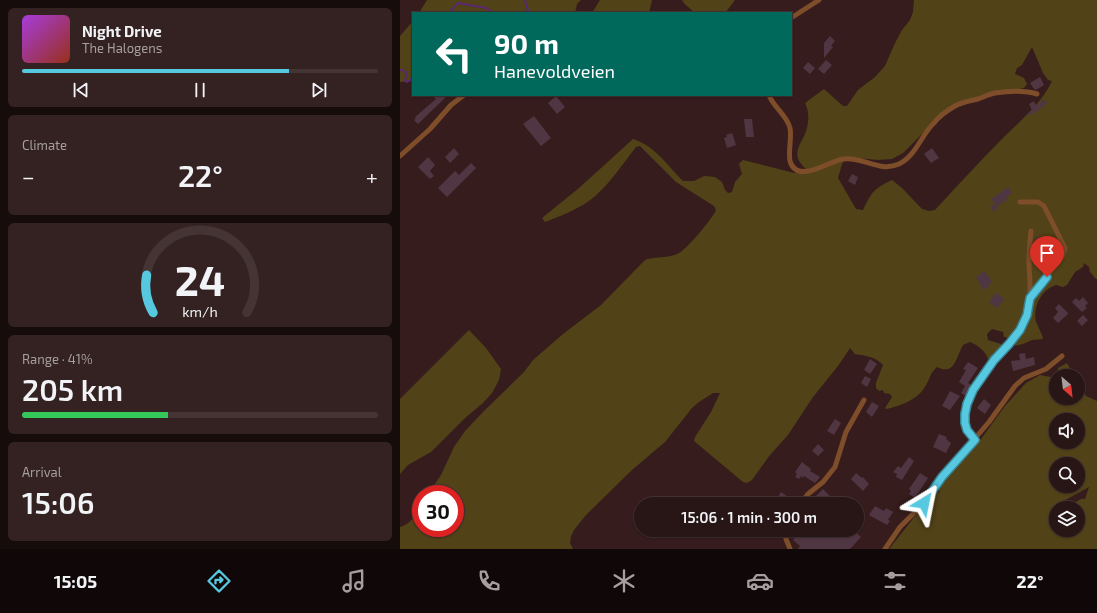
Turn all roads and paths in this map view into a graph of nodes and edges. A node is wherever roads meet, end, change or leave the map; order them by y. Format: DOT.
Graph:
graph roads {
  1 [pos="820,0"];
  2 [pos="792,17"];
  3 [pos="1038,94"];
  4 [pos="463,96"];
  5 [pos="769,96"];
  6 [pos="400,156"];
  7 [pos="1020,202"];
  8 [pos="1031,231"];
  9 [pos="1030,298"];
  10 [pos="1062,356"];
  11 [pos="864,400"];
  12 [pos="975,440"];
  13 [pos="806,497"];
  14 [pos="786,537"];
  15 [pos="790,549"];
  16 [pos="885,549"];
  1 -- 2 [label="street"];
  3 -- 5 [label="street"];
  4 -- 6 [label="street"];
  7 -- 9 [label="street"];
  8 -- 9 [label="street"];
  9 -- 12 [label="street"];
  10 -- 12 [label="street"];
  11 -- 13 [label="street"];
  12 -- 16 [label="street"];
  14 -- 15 [label="street"];
}
